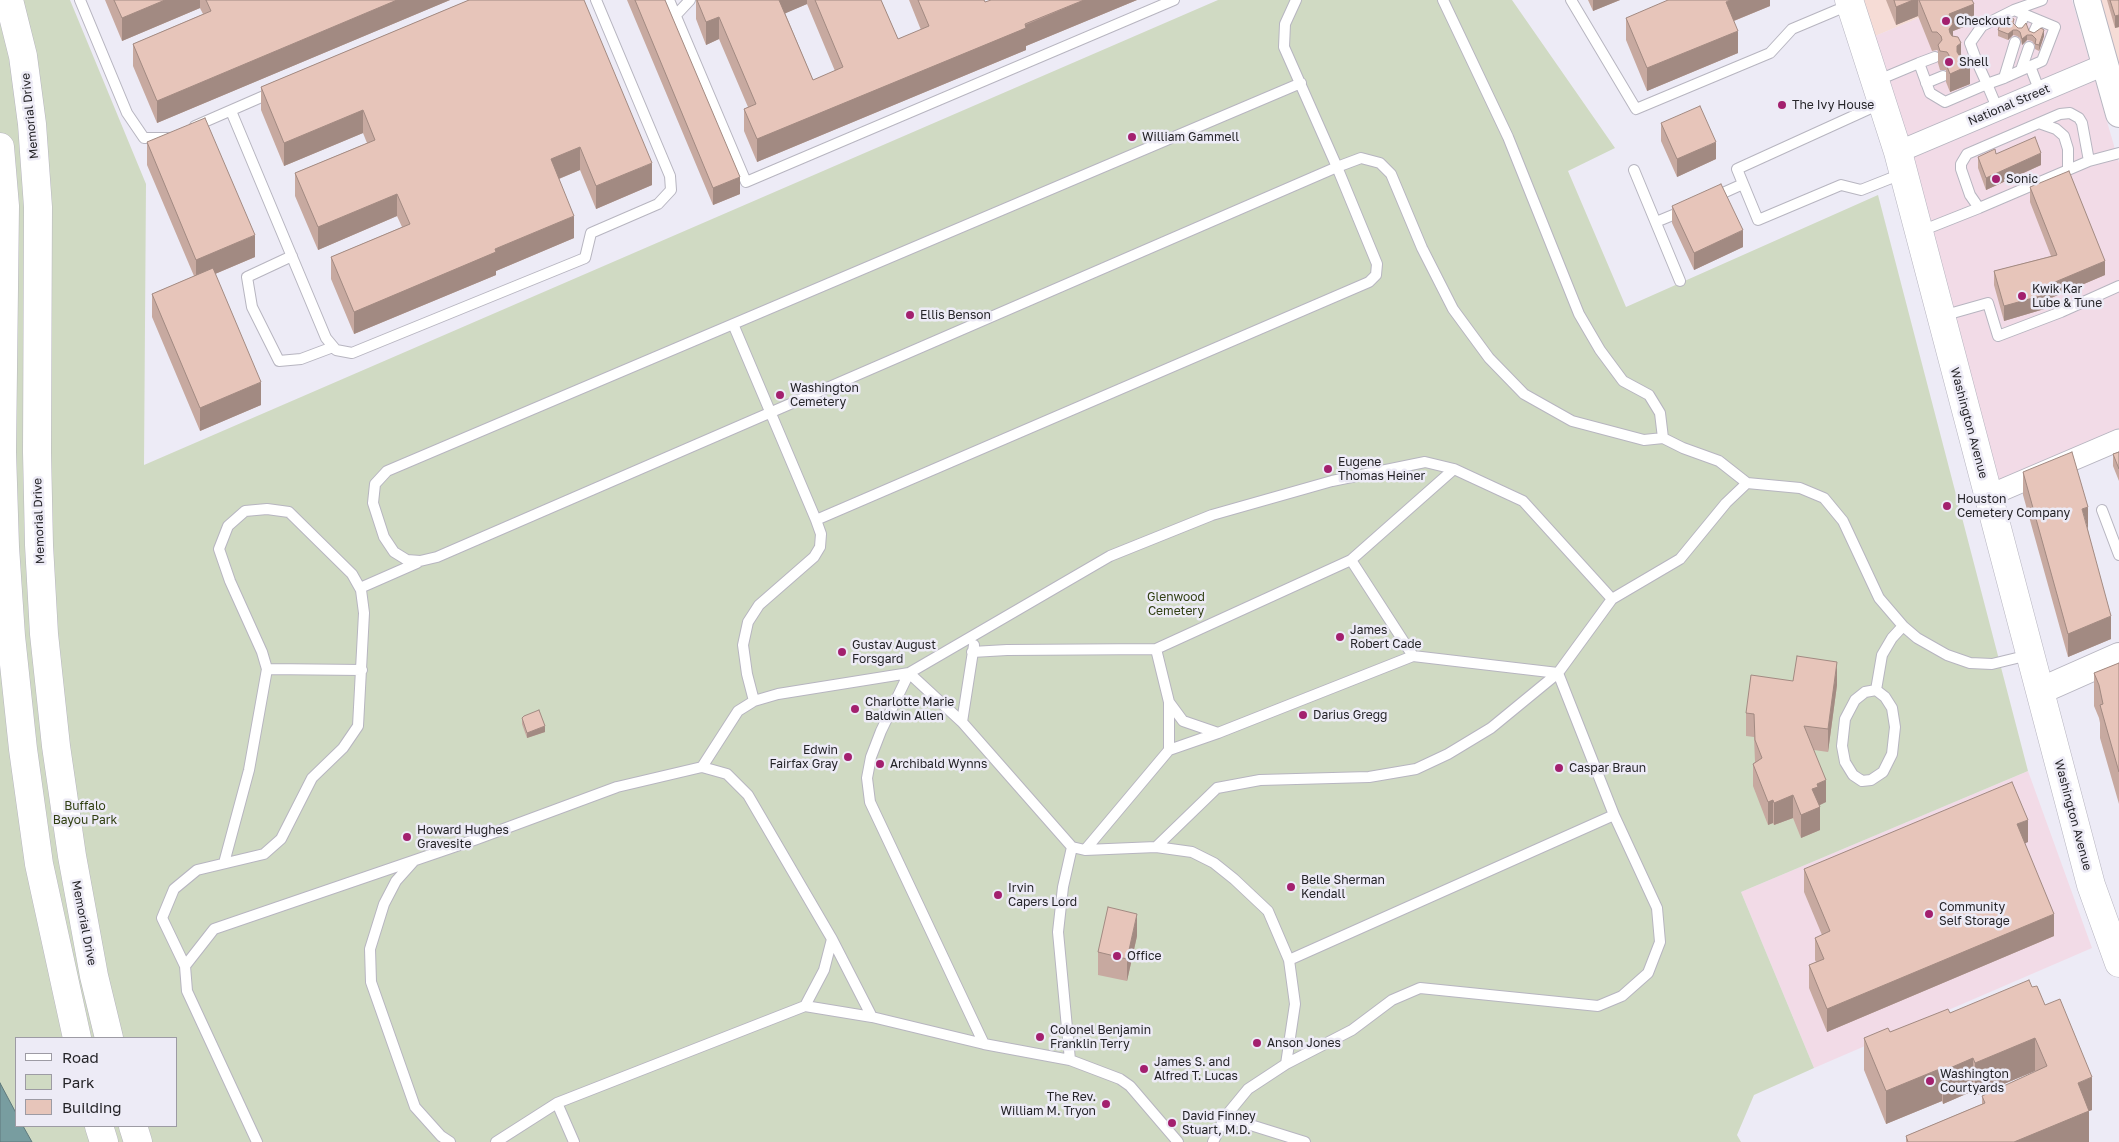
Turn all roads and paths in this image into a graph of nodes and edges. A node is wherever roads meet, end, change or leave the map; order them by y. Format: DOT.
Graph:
graph roads {
  1 [pos="9,0"];
  2 [pos="80,0"];
  3 [pos="596,0"];
  4 [pos="669,0"];
  5 [pos="690,0"];
  6 [pos="1174,0"];
  7 [pos="1296,0"];
  8 [pos="1443,0"];
  9 [pos="1571,0"];
  10 [pos="2042,0"];
  11 [pos="2087,0"];
  12 [pos="1850,2"];
  13 [pos="2019,12"];
  14 [pos="676,15"];
  15 [pos="2039,21"];
  16 [pos="2020,27"];
  17 [pos="2034,32"];
  18 [pos="2015,42"];
  19 [pos="2029,47"];
  20 [pos="1935,57"];
  21 [pos="2109,62"];
  22 [pos="1919,64"];
  23 [pos="2026,68"];
  24 [pos="1943,76"];
  25 [pos="2004,78"];
  26 [pos="1301,83"];
  27 [pos="1926,83"];
  28 [pos="1987,84"];
  29 [pos="286,87"];
  30 [pos="1879,92"];
  31 [pos="2040,92"];
  32 [pos="1998,110"];
  33 [pos="231,111"];
  34 [pos="2119,114"];
  35 [pos="2039,122"];
  36 [pos="0,147"];
  37 [pos="2119,153"];
  38 [pos="2089,161"];
  39 [pos="1901,162"];
  40 [pos="1337,167"];
  41 [pos="1634,170"];
  42 [pos="2068,170"];
  43 [pos="1743,184"];
  44 [pos="1708,199"];
  45 [pos="1691,207"];
  46 [pos="1978,208"];
  47 [pos="1656,222"];
  48 [pos="1920,231"];
  49 [pos="292,256"];
  50 [pos="1680,281"];
  51 [pos="2119,286"];
  52 [pos="1942,316"];
  53 [pos="733,324"];
  54 [pos="333,347"];
  55 [pos="771,413"];
  56 [pos="1663,438"];
  57 [pos="2119,440"];
  58 [pos="1454,469"];
  59 [pos="1747,483"];
  60 [pos="1988,496"];
  61 [pos="2102,510"];
  62 [pos="816,520"];
  63 [pos="2119,555"];
  64 [pos="1351,560"];
  65 [pos="420,561"];
  66 [pos="360,588"];
  67 [pos="1612,599"];
  68 [pos="1903,626"];
  69 [pos="979,633"];
  70 [pos="1156,649"];
  71 [pos="972,652"];
  72 [pos="2030,655"];
  73 [pos="1414,656"];
  74 [pos="2119,656"];
  75 [pos="267,670"];
  76 [pos="362,670"];
  77 [pos="909,673"];
  78 [pos="1558,673"];
  79 [pos="1876,690"];
  80 [pos="2040,691"];
  81 [pos="754,701"];
  82 [pos="1169,702"];
  83 [pos="962,722"];
  84 [pos="1218,733"];
  85 [pos="1168,750"];
  86 [pos="702,767"];
  87 [pos="1614,815"];
  88 [pos="1156,847"];
  89 [pos="1072,848"];
  90 [pos="1085,850"];
  91 [pos="413,861"];
  92 [pos="224,863"];
  93 [pos="832,939"];
  94 [pos="1289,960"];
  95 [pos="2119,963"];
  96 [pos="185,966"];
  97 [pos="805,1006"];
  98 [pos="872,1017"];
  99 [pos="76,1037"];
  100 [pos="109,1037"];
  101 [pos="984,1044"];
  102 [pos="1070,1060"];
  103 [pos="1286,1064"];
  104 [pos="557,1103"];
  105 [pos="1225,1117"];
  106 [pos="100,1127"];
  107 [pos="133,1127"];
  108 [pos="104,1142"];
  109 [pos="138,1142"];
  110 [pos="257,1142"];
  111 [pos="450,1142"];
  112 [pos="496,1142"];
  113 [pos="574,1142"];
  114 [pos="1178,1142"];
  115 [pos="1213,1142"];
  116 [pos="1305,1142"];
  1 -- 100 [label="main road, Memorial Drive"];
  2 -- 33 [label="lane"];
  3 -- 54 [label="lane"];
  4 -- 14 [label="lane"];
  5 -- 14 [label="lane"];
  6 -- 14 [label="lane"];
  7 -- 26 [label="lane"];
  8 -- 56 [label="lane"];
  9 -- 12 [label="lane"];
  10 -- 13 [label="lane"];
  11 -- 21 [label="street"];
  12 -- 30 [label="main road, Washington Avenue"];
  13 -- 15 [label="lane"];
  13 -- 16 [label="lane"];
  13 -- 28 [label="lane"];
  15 -- 17 [label="lane"];
  15 -- 23 [label="lane"];
  18 -- 25 [label="lane"];
  19 -- 23 [label="lane"];
  20 -- 22 [label="lane"];
  21 -- 31 [label="street, National Street"];
  21 -- 34 [label="street"];
  22 -- 27 [label="lane"];
  22 -- 30 [label="lane"];
  23 -- 25 [label="lane"];
  23 -- 31 [label="lane"];
  24 -- 27 [label="lane"];
  25 -- 28 [label="lane"];
  26 -- 40 [label="lane"];
  26 -- 53 [label="lane"];
  27 -- 28 [label="lane"];
  28 -- 32 [label="lane"];
  29 -- 33 [label="lane"];
  30 -- 39 [label="main road, Washington Avenue"];
  30 -- 43 [label="lane"];
  31 -- 32 [label="street, National Street"];
  32 -- 39 [label="street, National Street"];
  33 -- 49 [label="lane"];
  35 -- 38 [label="lane"];
  35 -- 42 [label="lane"];
  35 -- 46 [label="lane"];
  36 -- 99 [label="main road"];
  37 -- 38 [label="lane"];
  38 -- 42 [label="lane"];
  39 -- 43 [label="lane"];
  39 -- 48 [label="main road, Washington Avenue"];
  40 -- 55 [label="lane"];
  40 -- 56 [label="lane"];
  40 -- 62 [label="lane"];
  41 -- 47 [label="lane"];
  42 -- 46 [label="lane"];
  43 -- 44 [label="lane"];
  45 -- 47 [label="lane"];
  46 -- 48 [label="lane"];
  47 -- 50 [label="lane"];
  48 -- 52 [label="main road, Washington Avenue"];
  49 -- 54 [label="lane"];
  49 -- 54 [label="lane"];
  51 -- 52 [label="lane"];
  52 -- 60 [label="main road, Washington Avenue"];
  53 -- 55 [label="lane"];
  53 -- 65 [label="lane"];
  55 -- 62 [label="lane"];
  55 -- 65 [label="lane"];
  56 -- 59 [label="lane"];
  57 -- 60 [label="street"];
  58 -- 64 [label="lane"];
  58 -- 67 [label="lane"];
  58 -- 69 [label="lane"];
  59 -- 67 [label="lane"];
  59 -- 68 [label="lane"];
  60 -- 72 [label="main road, Washington Avenue"];
  61 -- 63 [label="lane"];
  62 -- 81 [label="lane"];
  64 -- 70 [label="lane"];
  64 -- 73 [label="lane"];
  65 -- 66 [label="lane"];
  66 -- 75 [label="lane"];
  66 -- 76 [label="lane"];
  67 -- 78 [label="lane"];
  68 -- 72 [label="lane"];
  68 -- 79 [label="lane"];
  69 -- 71 [label="lane"];
  69 -- 77 [label="lane"];
  70 -- 71 [label="lane"];
  70 -- 82 [label="lane"];
  71 -- 83 [label="lane"];
  72 -- 80 [label="main road, Washington Avenue"];
  73 -- 78 [label="lane"];
  73 -- 84 [label="lane"];
  74 -- 80 [label="street"];
  75 -- 76 [label="lane"];
  75 -- 92 [label="lane"];
  76 -- 92 [label="lane"];
  77 -- 81 [label="lane"];
  77 -- 83 [label="lane"];
  77 -- 101 [label="lane"];
  78 -- 87 [label="lane"];
  78 -- 88 [label="lane"];
  79 -- 79 [label="lane"];
  80 -- 95 [label="main road, Washington Avenue"];
  81 -- 86 [label="lane"];
  82 -- 84 [label="lane"];
  82 -- 85 [label="lane"];
  83 -- 89 [label="lane"];
  84 -- 85 [label="lane"];
  85 -- 90 [label="lane"];
  86 -- 91 [label="lane"];
  86 -- 93 [label="lane"];
  87 -- 94 [label="lane"];
  87 -- 103 [label="lane"];
  88 -- 90 [label="lane"];
  88 -- 94 [label="lane"];
  89 -- 90 [label="lane"];
  89 -- 102 [label="lane"];
  91 -- 96 [label="lane"];
  91 -- 111 [label="lane"];
  92 -- 96 [label="lane"];
  93 -- 97 [label="lane"];
  93 -- 98 [label="lane"];
  94 -- 103 [label="lane"];
  96 -- 110 [label="lane"];
  97 -- 98 [label="lane"];
  97 -- 104 [label="lane"];
  98 -- 101 [label="lane"];
  101 -- 102 [label="lane"];
  102 -- 114 [label="lane"];
  103 -- 105 [label="lane"];
  104 -- 112 [label="lane"];
  104 -- 113 [label="lane"];
  105 -- 115 [label="lane"];
  105 -- 116 [label="lane"];
  106 -- 108 [label="main road"];
  107 -- 109 [label="main road"];
}
